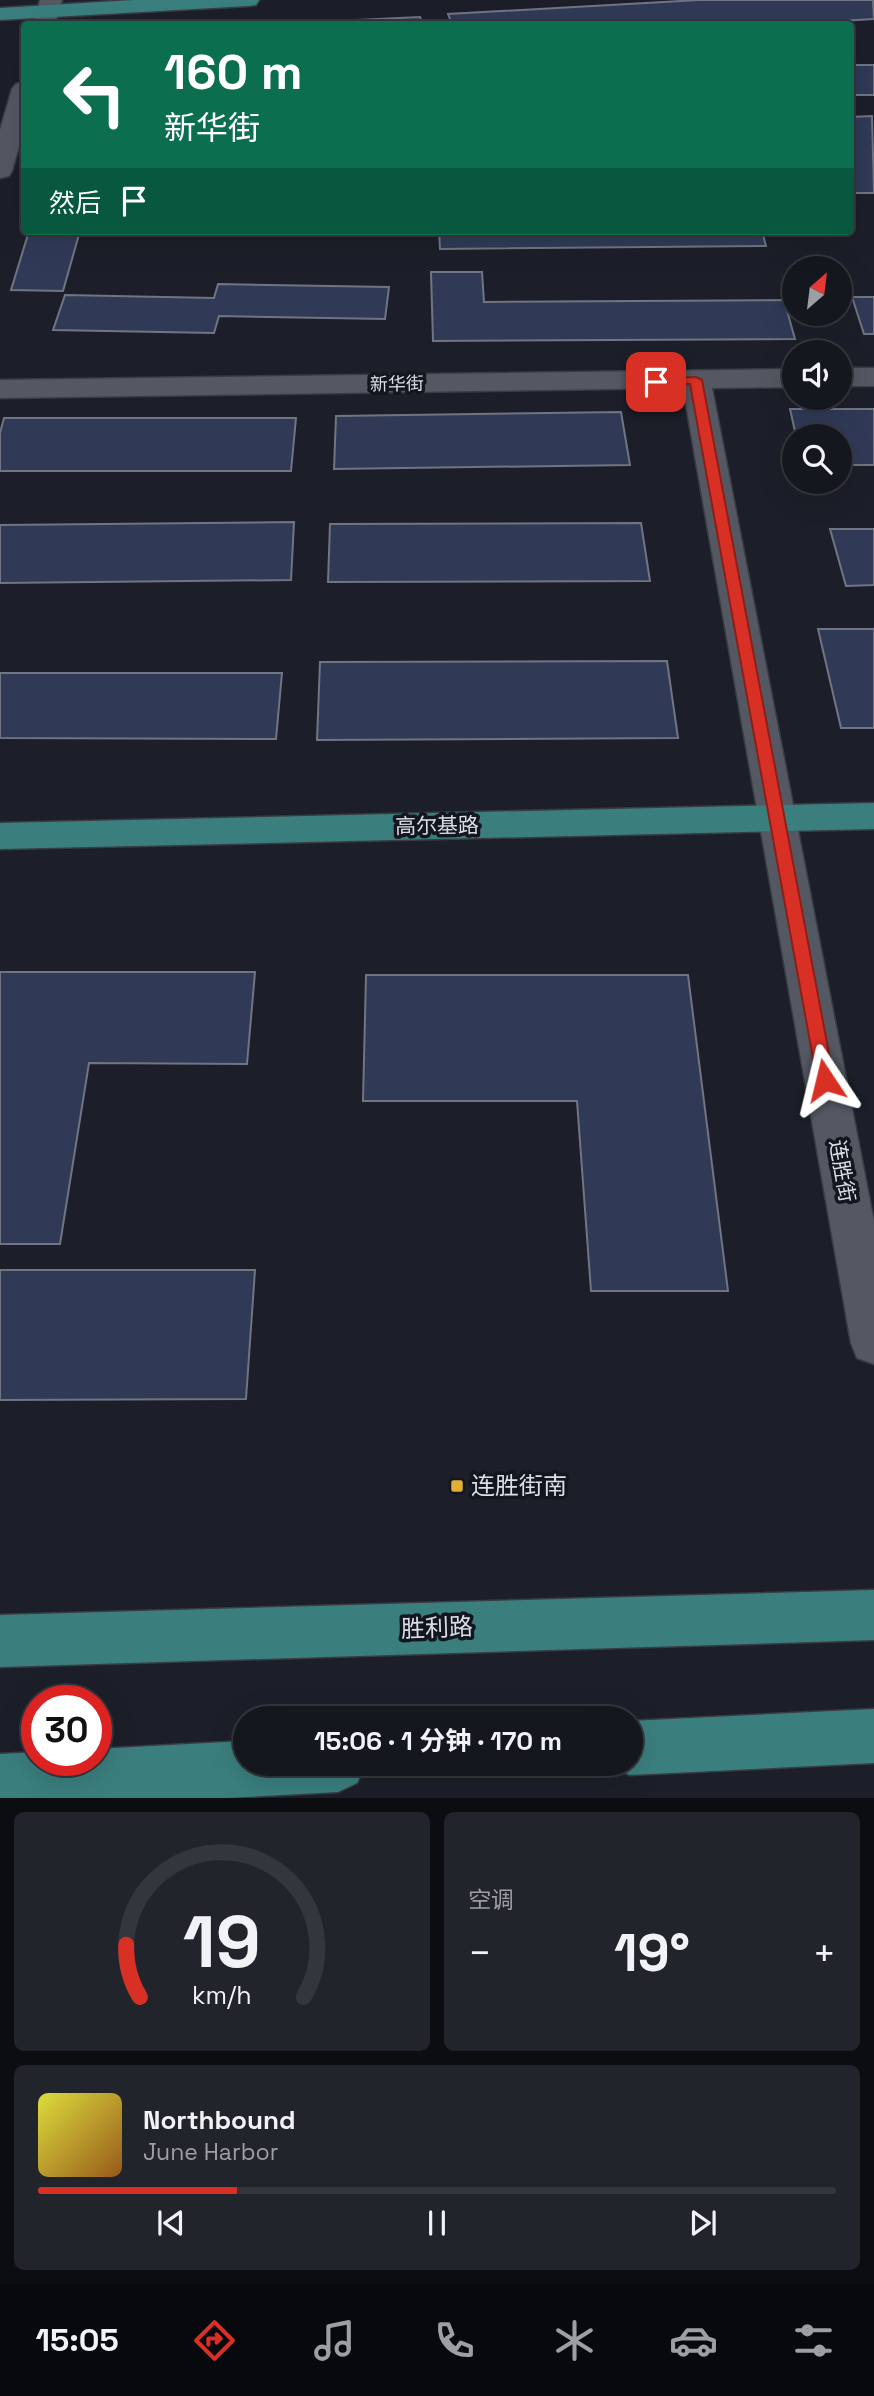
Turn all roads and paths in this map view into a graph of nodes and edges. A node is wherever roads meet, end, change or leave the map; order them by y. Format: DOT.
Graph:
graph roads {
  1 [pos="248,0"];
  2 [pos="48,12"];
  3 [pos="0,14"];
  4 [pos="21,99"];
  5 [pos="0,171"];
  6 [pos="852,377"];
  7 [pos="874,377"];
  8 [pos="782,378"];
  9 [pos="696,380"];
  10 [pos="0,389"];
  11 [pos="874,816"];
  12 [pos="777,817"];
  13 [pos="0,836"];
  14 [pos="874,1343"];
  15 [pos="874,1615"];
  16 [pos="0,1641"];
  17 [pos="874,1735"];
  18 [pos="643,1747"];
  19 [pos="233,1770"];
  20 [pos="0,1782"];
  1 -- 2 [label="main road"];
  2 -- 3 [label="main road"];
  4 -- 5 [label="street"];
  6 -- 7 [label="street"];
  8 -- 9 [label="street, 新华街"];
  9 -- 10 [label="street, 新华街"];
  9 -- 12 [label="street, 连胜街"];
  11 -- 12 [label="main road, 高尔基路"];
  12 -- 13 [label="main road, 高尔基路"];
  12 -- 14 [label="street, 连胜街"];
  15 -- 16 [label="main road, 胜利路"];
  17 -- 18 [label="main road"];
  19 -- 20 [label="main road"];
}
